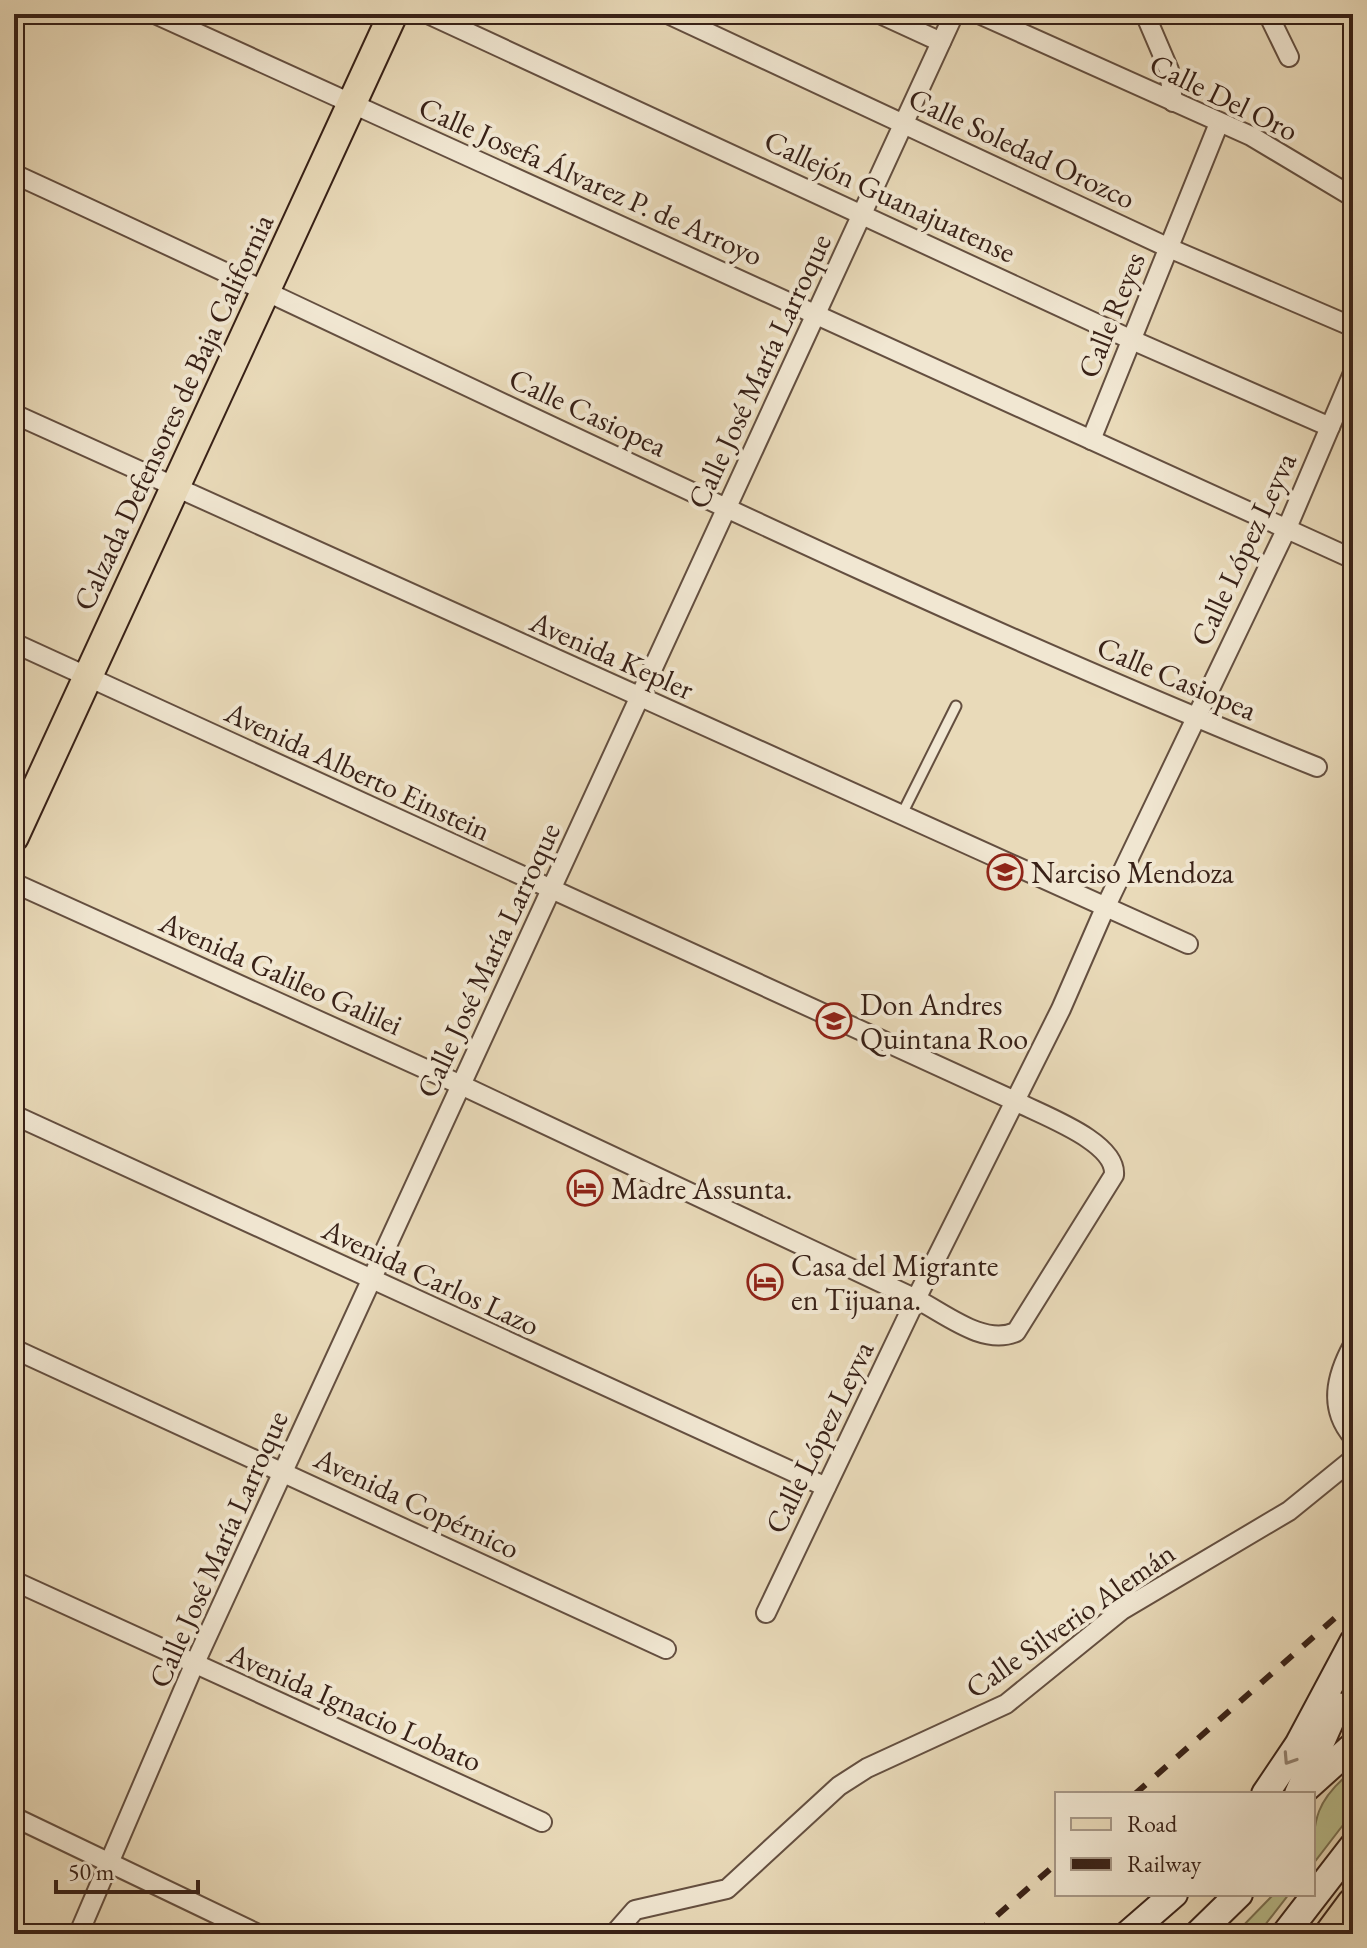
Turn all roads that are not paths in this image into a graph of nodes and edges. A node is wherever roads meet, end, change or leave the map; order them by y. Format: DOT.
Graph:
graph roads {
  1 [pos="155,14"];
  2 [pos="428,14"];
  3 [pos="668,14"];
  4 [pos="880,14"];
  5 [pos="954,14"];
  6 [pos="979,14"];
  7 [pos="1145,14"];
  8 [pos="1268,14"];
  9 [pos="388,16"];
  10 [pos="941,42"];
  11 [pos="1289,57"];
  12 [pos="1173,102"];
  13 [pos="352,104"];
  14 [pos="903,123"];
  15 [pos="1219,123"];
  16 [pos="14,174"];
  17 [pos="1353,197"];
  18 [pos="862,213"];
  19 [pos="1169,248"];
  20 [pos="267,290"];
  21 [pos="816,314"];
  22 [pos="1353,327"];
  23 [pos="1132,340"];
  24 [pos="1353,373"];
  25 [pos="14,414"];
  26 [pos="1330,427"];
  27 [pos="1091,440"];
  28 [pos="175,489"];
  29 [pos="726,509"];
  30 [pos="1287,528"];
  31 [pos="1353,559"];
  32 [pos="14,643"];
  33 [pos="88,677"];
  34 [pos="639,698"];
  35 [pos="956,706"];
  36 [pos="1196,718"];
  37 [pos="1317,767"];
  38 [pos="901,816"];
  39 [pos="14,837"];
  40 [pos="14,883"];
  41 [pos="550,891"];
  42 [pos="1105,908"];
  43 [pos="1188,944"];
  44 [pos="461,1085"];
  45 [pos="1017,1102"];
  46 [pos="14,1115"];
  47 [pos="371,1281"];
  48 [pos="916,1299"];
  49 [pos="1003,1338"];
  50 [pos="1353,1345"];
  51 [pos="14,1349"];
  52 [pos="1353,1437"];
  53 [pos="1353,1459"];
  54 [pos="283,1473"];
  55 [pos="826,1487"];
  56 [pos="14,1581"];
  57 [pos="766,1613"];
  58 [pos="1353,1642"];
  59 [pos="666,1649"];
  60 [pos="194,1665"];
  61 [pos="1353,1673"];
  62 [pos="1353,1746"];
  63 [pos="1266,1792"];
  64 [pos="1299,1792"];
  65 [pos="1300,1792"];
  66 [pos="14,1817"];
  67 [pos="542,1822"];
  68 [pos="1353,1846"];
  69 [pos="112,1863"];
  70 [pos="1315,1895"];
  71 [pos="1172,1896"];
  72 [pos="1314,1896"];
  73 [pos="1234,1900"];
  74 [pos="1353,1903"];
  75 [pos="79,1933"];
  76 [pos="258,1934"];
  77 [pos="614,1934"];
  78 [pos="1128,1934"];
  79 [pos="1198,1934"];
  80 [pos="1285,1934"];
  81 [pos="1330,1934"];
  1 -- 13 [label="street, Calle Josefa Álvarez P. de Arroyo"];
  2 -- 18 [label="street, Callejón Guanajuatense"];
  3 -- 14 [label="street, Calle Soledad Orozco"];
  4 -- 10 [label="street"];
  5 -- 10 [label="street, Calle José María Larroque"];
  6 -- 12 [label="street, Calle Del Oro"];
  7 -- 12 [label="street"];
  8 -- 11 [label="street"];
  9 -- 13 [label="main road, Calzada Defensores de Baja California"];
  10 -- 14 [label="street, Calle José María Larroque"];
  12 -- 15 [label="street, Calle Del Oro"];
  13 -- 20 [label="main road, Calzada Defensores de Baja California"];
  13 -- 21 [label="street, Calle Josefa Álvarez P. de Arroyo"];
  14 -- 18 [label="street, Calle José María Larroque"];
  14 -- 19 [label="street, Calle Soledad Orozco"];
  15 -- 17 [label="street, Calle Del Oro"];
  15 -- 19 [label="street, Calle Reyes"];
  16 -- 20 [label="street, Calle Casiopea"];
  18 -- 21 [label="street, Calle José María Larroque"];
  18 -- 23 [label="street, Callejón Guanajuatense"];
  19 -- 22 [label="street, Calle Soledad Orozco"];
  19 -- 23 [label="street, Calle Reyes"];
  20 -- 28 [label="main road, Calzada Defensores de Baja California"];
  20 -- 29 [label="street, Calle Casiopea"];
  21 -- 27 [label="street, Calle Josefa Álvarez P. de Arroyo"];
  21 -- 29 [label="street, Calle José María Larroque"];
  23 -- 26 [label="street, Callejón Guanajuatense"];
  23 -- 27 [label="street, Calle Reyes"];
  24 -- 26 [label="street, Calle López Leyva"];
  25 -- 28 [label="street, Avenida Kepler"];
  26 -- 30 [label="street, Calle López Leyva"];
  27 -- 30 [label="street, Calle Josefa Álvarez P. de Arroyo"];
  28 -- 33 [label="main road, Calzada Defensores de Baja California"];
  28 -- 34 [label="street, Avenida Kepler"];
  29 -- 34 [label="street, Calle José María Larroque"];
  29 -- 36 [label="street, Calle Casiopea"];
  30 -- 31 [label="street, Calle Josefa Álvarez P. de Arroyo"];
  30 -- 36 [label="street, Calle López Leyva"];
  32 -- 33 [label="street, Avenida Alberto Einstein"];
  33 -- 39 [label="main road, Calzada Defensores de Baja California"];
  33 -- 41 [label="street, Avenida Alberto Einstein"];
  34 -- 38 [label="street, Avenida Kepler"];
  34 -- 41 [label="street, Calle José María Larroque"];
  35 -- 38 [label="lane"];
  36 -- 37 [label="street, Calle Casiopea"];
  36 -- 42 [label="street, Calle López Leyva"];
  38 -- 42 [label="street, Avenida Kepler"];
  40 -- 44 [label="street, Avenida Galileo Galilei"];
  41 -- 44 [label="street, Calle José María Larroque"];
  41 -- 45 [label="street, Avenida Alberto Einstein"];
  42 -- 43 [label="street, Avenida Kepler"];
  42 -- 45 [label="street, Calle López Leyva"];
  44 -- 47 [label="street, Calle José María Larroque"];
  44 -- 48 [label="street, Avenida Galileo Galilei"];
  45 -- 48 [label="street, Calle López Leyva"];
  45 -- 49 [label="street, Avenida Alberto Einstein"];
  46 -- 47 [label="street, Avenida Carlos Lazo"];
  47 -- 54 [label="street, Calle José María Larroque"];
  47 -- 55 [label="street, Avenida Carlos Lazo"];
  48 -- 49 [label="street, Avenida Galileo Galilei"];
  48 -- 55 [label="street, Calle López Leyva"];
  50 -- 52 [label="street"];
  51 -- 54 [label="street, Avenida Copérnico"];
  53 -- 77 [label="street, Calle Silverio Alemán"];
  54 -- 59 [label="street, Avenida Copérnico"];
  54 -- 60 [label="street, Calle José María Larroque"];
  55 -- 57 [label="street, Calle López Leyva"];
  56 -- 60 [label="street, Avenida Ignacio Lobato"];
  58 -- 63 [label="main road, one-way"];
  60 -- 67 [label="street, Avenida Ignacio Lobato"];
  60 -- 69 [label="street, Calle José María Larroque"];
  61 -- 64 [label="main road"];
  62 -- 65 [label="main road"];
  66 -- 69 [label="street"];
  68 -- 70 [label="main road"];
  69 -- 75 [label="street, Calle José María Larroque"];
  69 -- 76 [label="street"];
  71 -- 78 [label="main road"];
  72 -- 80 [label="main road"];
  73 -- 79 [label="main road"];
  74 -- 81 [label="highway"];
}
